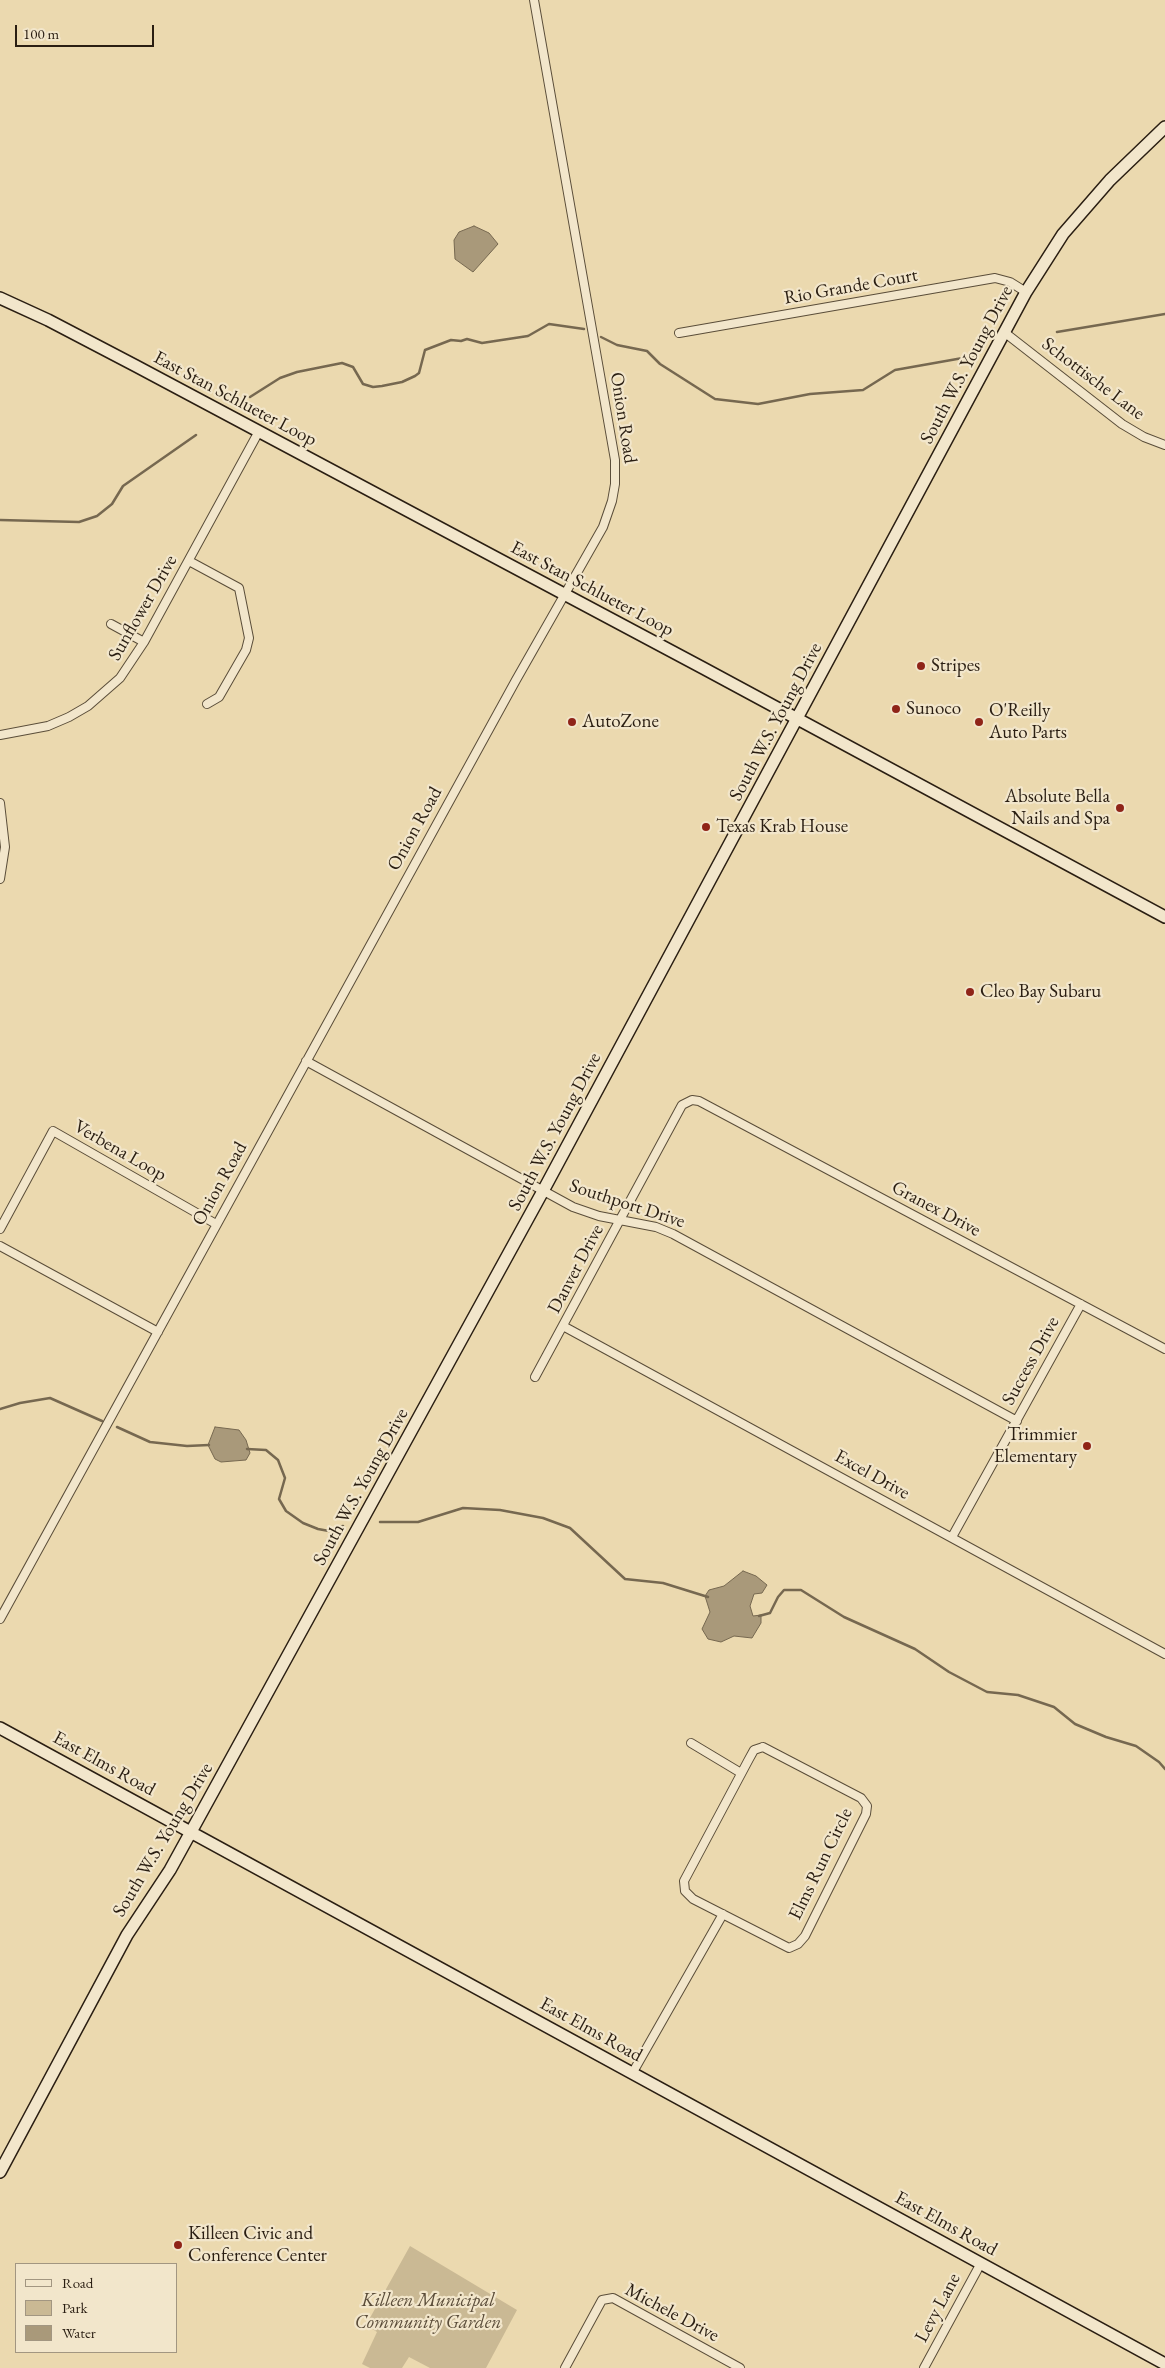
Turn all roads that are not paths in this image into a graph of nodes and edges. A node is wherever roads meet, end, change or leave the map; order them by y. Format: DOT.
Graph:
graph roads {
  1 [pos="534,0"];
  2 [pos="1165,127"];
  3 [pos="1026,292"];
  4 [pos="0,298"];
  5 [pos="1004,332"];
  6 [pos="678,333"];
  7 [pos="258,433"];
  8 [pos="1165,445"];
  9 [pos="190,561"];
  10 [pos="565,595"];
  11 [pos="111,624"];
  12 [pos="144,642"];
  13 [pos="207,704"];
  14 [pos="798,719"];
  15 [pos="0,735"];
  16 [pos="0,804"];
  17 [pos="0,879"];
  18 [pos="1165,918"];
  19 [pos="306,1061"];
  20 [pos="692,1100"];
  21 [pos="543,1191"];
  22 [pos="620,1220"];
  23 [pos="216,1224"];
  24 [pos="0,1229"];
  25 [pos="0,1246"];
  26 [pos="1081,1304"];
  27 [pos="563,1326"];
  28 [pos="158,1332"];
  29 [pos="1165,1349"];
  30 [pos="535,1377"];
  31 [pos="1017,1421"];
  32 [pos="952,1537"];
  33 [pos="0,1619"];
  34 [pos="1165,1654"];
  35 [pos="0,1728"];
  36 [pos="691,1743"];
  37 [pos="741,1773"];
  38 [pos="191,1832"];
  39 [pos="723,1914"];
  40 [pos="632,2072"];
  41 [pos="0,2172"];
  42 [pos="981,2263"];
  43 [pos="1165,2364"];
  44 [pos="565,2368"];
  45 [pos="740,2368"];
  46 [pos="924,2368"];
  1 -- 10 [label="street, Onion Road"];
  2 -- 3 [label="main road, South W.S. Young Drive"];
  3 -- 5 [label="main road, South W.S. Young Drive"];
  3 -- 6 [label="street, Rio Grande Court"];
  4 -- 7 [label="main road, East Stan Schlueter Loop"];
  5 -- 8 [label="street, Schottische Lane"];
  5 -- 14 [label="main road, South W.S. Young Drive"];
  7 -- 9 [label="street, Sunflower Drive"];
  7 -- 10 [label="main road, East Stan Schlueter Loop"];
  9 -- 12 [label="street, Sunflower Drive"];
  9 -- 13 [label="street"];
  10 -- 14 [label="main road, East Stan Schlueter Loop"];
  10 -- 19 [label="street, Onion Road"];
  11 -- 12 [label="street"];
  12 -- 15 [label="street, Sunflower Drive"];
  14 -- 18 [label="main road, East Stan Schlueter Loop"];
  14 -- 21 [label="main road, South W.S. Young Drive"];
  16 -- 17 [label="street"];
  19 -- 21 [label="street, Southport Drive"];
  19 -- 23 [label="street, Onion Road"];
  20 -- 22 [label="street, Danver Drive"];
  20 -- 26 [label="street, Granex Drive"];
  21 -- 22 [label="street, Southport Drive"];
  21 -- 38 [label="main road, South W.S. Young Drive"];
  22 -- 27 [label="street, Danver Drive"];
  22 -- 31 [label="street, Southport Drive"];
  23 -- 24 [label="street, Verbena Loop"];
  23 -- 28 [label="street, Onion Road"];
  25 -- 28 [label="street"];
  26 -- 29 [label="street, Granex Drive"];
  26 -- 31 [label="street, Success Drive"];
  27 -- 30 [label="street, Danver Drive"];
  27 -- 32 [label="street, Excel Drive"];
  28 -- 33 [label="street, Onion Road"];
  31 -- 32 [label="street, Success Drive"];
  32 -- 34 [label="street, Excel Drive"];
  35 -- 38 [label="main road, East Elms Road"];
  36 -- 37 [label="street"];
  37 -- 39 [label="street, Elms Run Circle"];
  37 -- 39 [label="street, Elms Run Circle"];
  38 -- 40 [label="main road, East Elms Road"];
  38 -- 41 [label="main road, South W.S. Young Drive"];
  39 -- 40 [label="street"];
  40 -- 42 [label="main road, East Elms Road"];
  42 -- 43 [label="main road, East Elms Road"];
  42 -- 46 [label="street, Levy Lane"];
  44 -- 45 [label="street, Michele Drive"];
}
